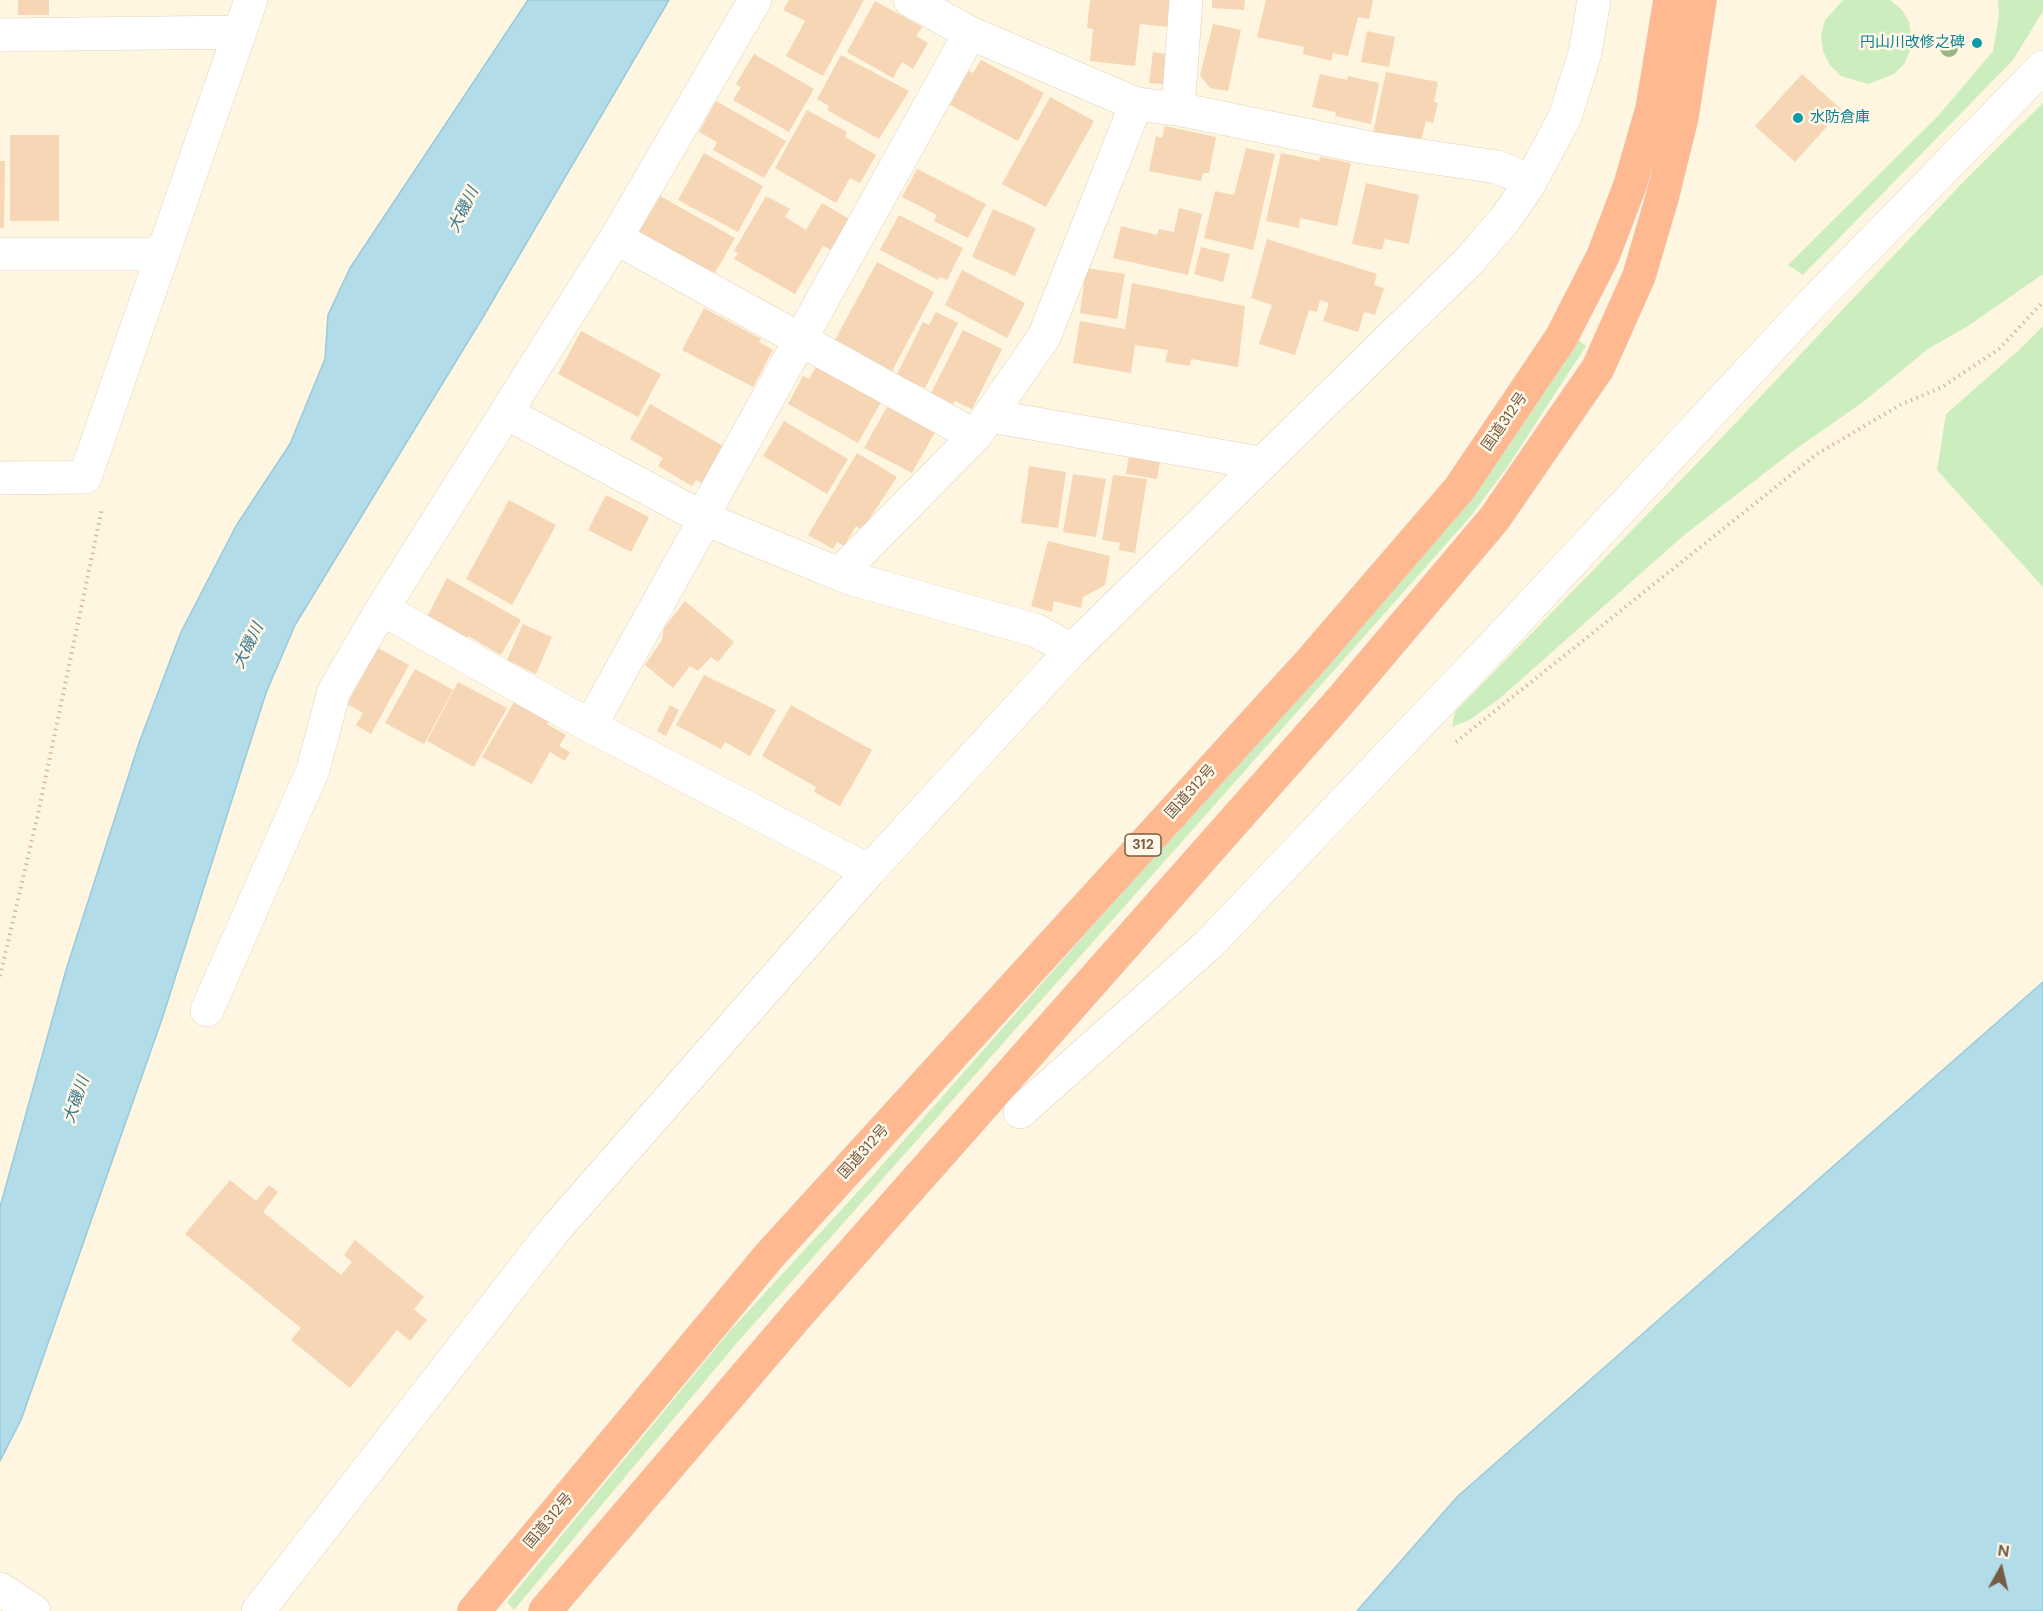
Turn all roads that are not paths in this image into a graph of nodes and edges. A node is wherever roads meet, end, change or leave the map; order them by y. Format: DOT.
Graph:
graph roads {
  1 [pos="251,0"];
  2 [pos="755,0"];
  3 [pos="910,0"];
  4 [pos="1186,0"];
  5 [pos="1594,0"];
  6 [pos="1671,0"];
  7 [pos="1700,0"];
  8 [pos="239,32"];
  9 [pos="970,33"];
  10 [pos="0,35"];
  11 [pos="2043,67"];
  12 [pos="1136,104"];
  13 [pos="1178,109"];
  14 [pos="1528,186"];
  15 [pos="616,238"];
  16 [pos="0,254"];
  17 [pos="162,254"];
  18 [pos="799,341"];
  19 [pos="506,413"];
  20 [pos="983,426"];
  21 [pos="1260,463"];
  22 [pos="0,478"];
  23 [pos="704,518"];
  24 [pos="840,573"];
  25 [pos="382,609"];
  26 [pos="1072,650"];
  27 [pos="590,726"];
  28 [pos="869,870"];
  29 [pos="207,1010"];
  30 [pos="1020,1112"];
  31 [pos="0,1589"];
  32 [pos="34,1611"];
  33 [pos="258,1611"];
  34 [pos="474,1611"];
  35 [pos="545,1611"];
  1 -- 8 [label="street"];
  2 -- 15 [label="street"];
  3 -- 9 [label="street"];
  4 -- 13 [label="street"];
  5 -- 14 [label="street"];
  6 -- 34 [label="highway, 国道312号 / 312"];
  7 -- 35 [label="highway"];
  8 -- 10 [label="street"];
  8 -- 17 [label="street"];
  9 -- 12 [label="street"];
  9 -- 18 [label="street"];
  11 -- 30 [label="street"];
  12 -- 13 [label="street"];
  12 -- 20 [label="street"];
  13 -- 14 [label="street"];
  14 -- 21 [label="street"];
  15 -- 18 [label="street"];
  15 -- 19 [label="street"];
  16 -- 17 [label="street"];
  17 -- 22 [label="street"];
  18 -- 20 [label="street"];
  18 -- 23 [label="street"];
  19 -- 23 [label="street"];
  19 -- 25 [label="street"];
  20 -- 21 [label="street"];
  20 -- 24 [label="street"];
  21 -- 26 [label="street"];
  23 -- 24 [label="street"];
  23 -- 27 [label="street"];
  24 -- 26 [label="street"];
  25 -- 27 [label="street"];
  25 -- 29 [label="street"];
  26 -- 28 [label="street"];
  27 -- 28 [label="street"];
  28 -- 33 [label="street"];
  31 -- 32 [label="street"];
}
